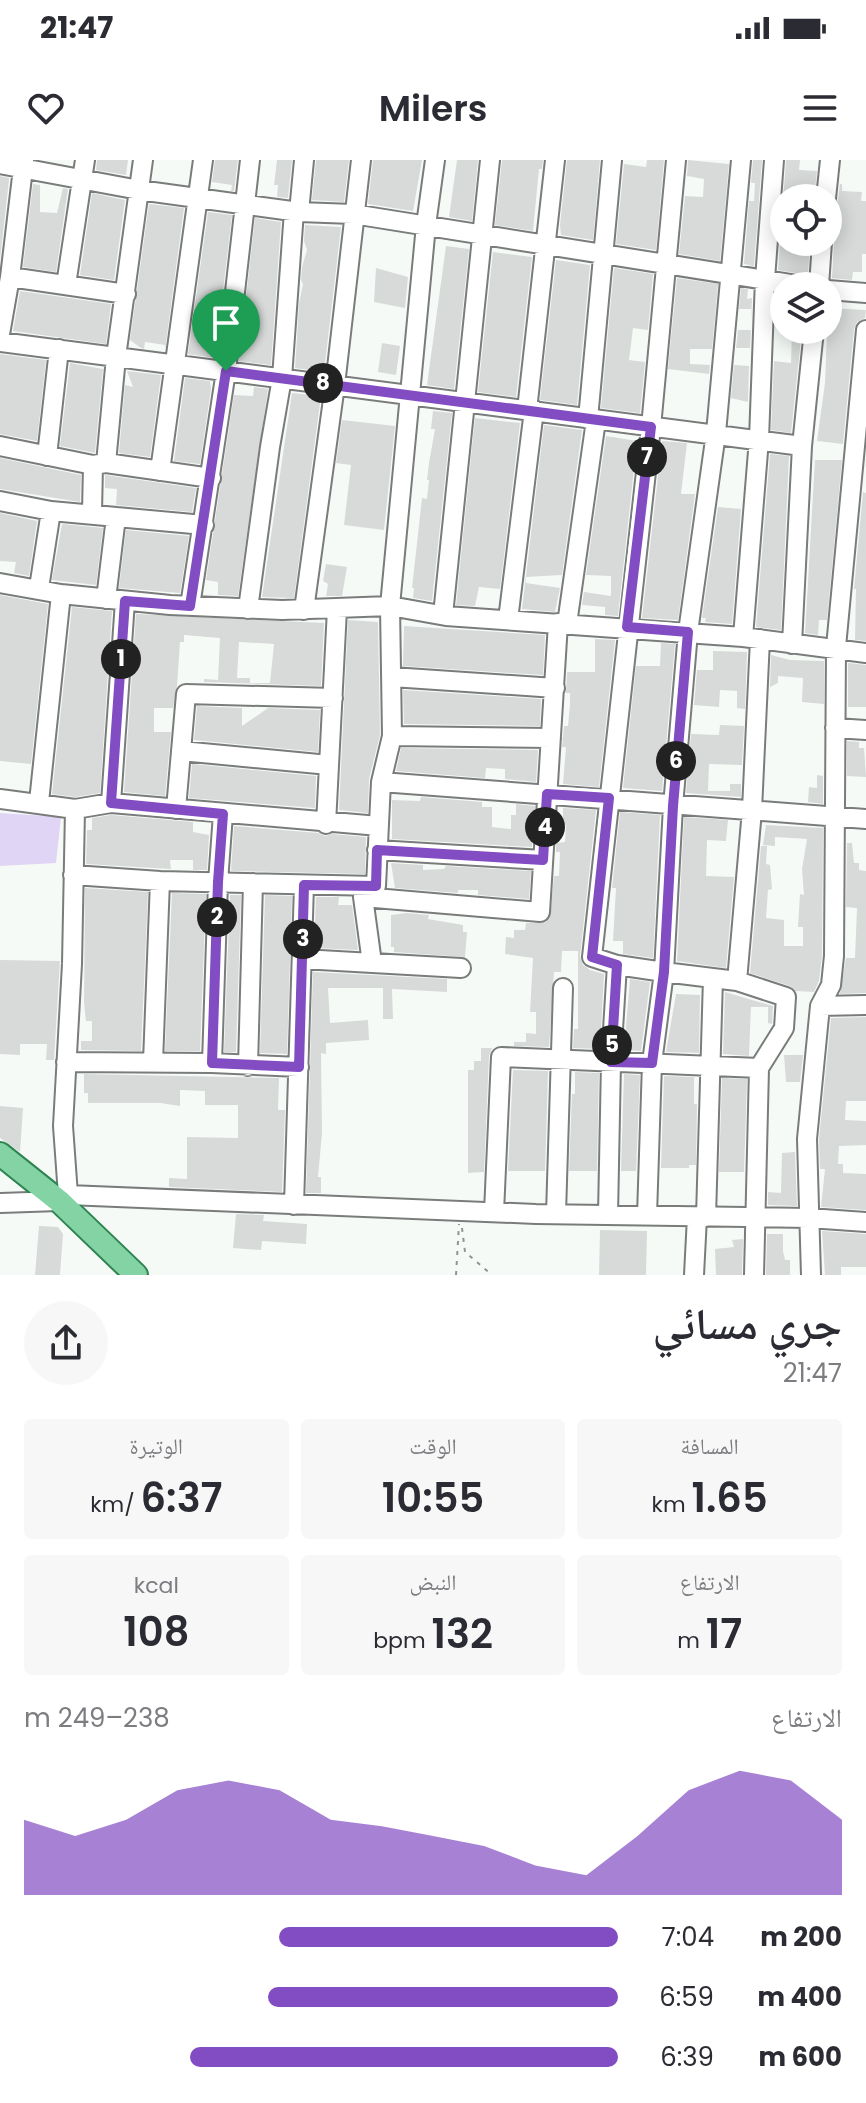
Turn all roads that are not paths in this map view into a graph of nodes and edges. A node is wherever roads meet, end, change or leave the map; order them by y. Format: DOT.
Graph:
graph roads {
  1 [pos="85,160"];
  2 [pos="143,160"];
  3 [pos="203,160"];
  4 [pos="250,160"];
  5 [pos="304,160"];
  6 [pos="361,160"];
  7 [pos="435,160"];
  8 [pos="490,160"];
  9 [pos="555,160"];
  10 [pos="612,160"];
  11 [pos="676,160"];
  12 [pos="741,160"];
  13 [pos="774,160"];
  14 [pos="830,160"];
  15 [pos="0,164"];
  16 [pos="24,164"];
  17 [pos="83,179"];
  18 [pos="827,184"];
  19 [pos="139,190"];
  20 [pos="197,197"];
  21 [pos="246,204"];
  22 [pos="296,211"];
  23 [pos="353,214"];
  24 [pos="426,225"];
  25 [pos="483,235"];
  26 [pos="547,245"];
  27 [pos="602,254"];
  28 [pos="665,264"];
  29 [pos="731,273"];
  30 [pos="10,277"];
  31 [pos="765,279"];
  32 [pos="770,280"];
  33 [pos="66,285"];
  34 [pos="842,291"];
  35 [pos="866,293"];
  36 [pos="126,294"];
  37 [pos="866,330"];
  38 [pos="0,334"];
  39 [pos="0,342"];
  40 [pos="813,344"];
  41 [pos="59,349"];
  42 [pos="116,357"];
  43 [pos="176,364"];
  44 [pos="226,371"];
  45 [pos="282,378"];
  46 [pos="335,385"];
  47 [pos="410,395"];
  48 [pos="463,401"];
  49 [pos="531,410"];
  50 [pos="592,420"];
  51 [pos="651,427"];
  52 [pos="716,433"];
  53 [pos="759,439"];
  54 [pos="0,446"];
  55 [pos="802,446"];
  56 [pos="47,456"];
  57 [pos="99,464"];
  58 [pos="160,471"];
  59 [pos="211,478"];
  60 [pos="0,501"];
  61 [pos="51,511"];
  62 [pos="92,513"];
  63 [pos="116,517"];
  64 [pos="204,525"];
  65 [pos="0,583"];
  66 [pos="39,588"];
  67 [pos="61,594"];
  68 [pos="115,600"];
  69 [pos="190,606"];
  70 [pos="390,606"];
  71 [pos="248,609"];
  72 [pos="337,609"];
  73 [pos="304,610"];
  74 [pos="443,615"];
  75 [pos="508,620"];
  76 [pos="563,624"];
  77 [pos="627,627"];
  78 [pos="688,632"];
  79 [pos="752,638"];
  80 [pos="792,644"];
  81 [pos="836,647"];
  82 [pos="866,653"];
  83 [pos="392,677"];
  84 [pos="555,688"];
  85 [pos="333,698"];
  86 [pos="835,728"];
  87 [pos="866,730"];
  88 [pos="392,736"];
  89 [pos="551,738"];
  90 [pos="181,751"];
  91 [pos="329,765"];
  92 [pos="381,782"];
  93 [pos="547,794"];
  94 [pos="609,798"];
  95 [pos="0,799"];
  96 [pos="39,802"];
  97 [pos="111,803"];
  98 [pos="673,806"];
  99 [pos="75,809"];
  100 [pos="176,809"];
  101 [pos="752,810"];
  102 [pos="223,814"];
  103 [pos="833,817"];
  104 [pos="866,819"];
  105 [pos="326,824"];
  106 [pos="379,826"];
  107 [pos="377,850"];
  108 [pos="543,860"];
  109 [pos="73,875"];
  110 [pos="160,881"];
  111 [pos="218,882"];
  112 [pos="253,883"];
  113 [pos="304,885"];
  114 [pos="369,892"];
  115 [pos="302,959"];
  116 [pos="372,963"];
  117 [pos="617,965"];
  118 [pos="461,968"];
  119 [pos="664,972"];
  120 [pos="713,978"];
  121 [pos="737,981"];
  122 [pos="563,988"];
  123 [pos="866,1005"];
  124 [pos="820,1006"];
  125 [pos="561,1061"];
  126 [pos="66,1062"];
  127 [pos="153,1062"];
  128 [pos="611,1062"];
  129 [pos="212,1063"];
  130 [pos="652,1063"];
  131 [pos="709,1064"];
  132 [pos="248,1066"];
  133 [pos="299,1067"];
  134 [pos="759,1068"];
  135 [pos="0,1154"];
  136 [pos="63,1198"];
  137 [pos="0,1203"];
  138 [pos="294,1205"];
  139 [pos="494,1212"];
  140 [pos="556,1214"];
  141 [pos="608,1215"];
  142 [pos="647,1215"];
  143 [pos="701,1217"];
  144 [pos="754,1218"];
  145 [pos="809,1218"];
  146 [pos="866,1222"];
  147 [pos="118,1266"];
  148 [pos="136,1275"];
  149 [pos="694,1275"];
  150 [pos="754,1275"];
  151 [pos="811,1275"];
  1 -- 17 [label="street"];
  2 -- 19 [label="street"];
  3 -- 20 [label="street"];
  4 -- 21 [label="street"];
  5 -- 22 [label="street"];
  6 -- 23 [label="street"];
  7 -- 24 [label="street"];
  8 -- 25 [label="street"];
  9 -- 26 [label="street"];
  10 -- 27 [label="street"];
  11 -- 28 [label="street"];
  12 -- 29 [label="street"];
  13 -- 31 [label="street"];
  14 -- 18 [label="street"];
  15 -- 16 [label="street"];
  16 -- 17 [label="street"];
  16 -- 30 [label="street"];
  17 -- 19 [label="street"];
  17 -- 33 [label="street"];
  19 -- 20 [label="street"];
  19 -- 36 [label="street"];
  20 -- 21 [label="street"];
  20 -- 43 [label="street"];
  21 -- 22 [label="street"];
  21 -- 44 [label="street"];
  22 -- 23 [label="street"];
  22 -- 45 [label="street"];
  23 -- 24 [label="street"];
  23 -- 46 [label="street"];
  24 -- 25 [label="street"];
  24 -- 47 [label="street"];
  25 -- 26 [label="street"];
  25 -- 48 [label="street"];
  26 -- 27 [label="street"];
  26 -- 49 [label="street"];
  27 -- 28 [label="street"];
  27 -- 50 [label="street"];
  28 -- 29 [label="street"];
  28 -- 51 [label="street"];
  29 -- 31 [label="street"];
  29 -- 52 [label="street"];
  30 -- 33 [label="street"];
  30 -- 38 [label="street"];
  31 -- 32 [label="street"];
  31 -- 53 [label="street"];
  33 -- 36 [label="street"];
  34 -- 35 [label="street"];
  36 -- 42 [label="street"];
  37 -- 81 [label="street"];
  39 -- 41 [label="street"];
  40 -- 55 [label="street"];
  41 -- 42 [label="street"];
  41 -- 56 [label="street"];
  42 -- 43 [label="street"];
  42 -- 57 [label="street"];
  43 -- 44 [label="street"];
  43 -- 58 [label="street"];
  44 -- 45 [label="street"];
  44 -- 59 [label="street"];
  45 -- 46 [label="street"];
  45 -- 71 [label="street"];
  46 -- 47 [label="street"];
  46 -- 73 [label="street"];
  47 -- 48 [label="street"];
  47 -- 70 [label="street"];
  48 -- 49 [label="street"];
  48 -- 74 [label="street"];
  49 -- 50 [label="street"];
  49 -- 75 [label="street"];
  50 -- 51 [label="street"];
  50 -- 76 [label="street"];
  51 -- 52 [label="street"];
  51 -- 77 [label="street"];
  52 -- 53 [label="street"];
  52 -- 78 [label="street"];
  53 -- 55 [label="street"];
  53 -- 79 [label="street"];
  54 -- 56 [label="street"];
  55 -- 80 [label="street"];
  56 -- 57 [label="street"];
  57 -- 58 [label="street"];
  57 -- 62 [label="street"];
  58 -- 59 [label="street"];
  59 -- 64 [label="street"];
  60 -- 61 [label="street"];
  61 -- 62 [label="street"];
  61 -- 66 [label="street"];
  62 -- 63 [label="street"];
  63 -- 64 [label="street"];
  63 -- 68 [label="street"];
  64 -- 69 [label="street"];
  65 -- 66 [label="street"];
  66 -- 67 [label="street"];
  67 -- 68 [label="street"];
  67 -- 96 [label="street"];
  68 -- 69 [label="street"];
  68 -- 97 [label="street"];
  69 -- 71 [label="street"];
  70 -- 72 [label="street"];
  70 -- 74 [label="street"];
  70 -- 83 [label="street"];
  71 -- 73 [label="street"];
  72 -- 73 [label="street"];
  72 -- 85 [label="street"];
  74 -- 75 [label="street"];
  75 -- 76 [label="street"];
  76 -- 77 [label="street"];
  76 -- 84 [label="street"];
  77 -- 78 [label="street"];
  77 -- 94 [label="street"];
  78 -- 79 [label="street"];
  78 -- 98 [label="street"];
  79 -- 80 [label="street"];
  79 -- 101 [label="street"];
  80 -- 81 [label="street"];
  81 -- 82 [label="street"];
  81 -- 86 [label="street"];
  83 -- 84 [label="street"];
  83 -- 88 [label="street"];
  84 -- 89 [label="street"];
  85 -- 90 [label="street"];
  85 -- 91 [label="street"];
  86 -- 87 [label="street"];
  86 -- 103 [label="street"];
  88 -- 89 [label="street"];
  88 -- 92 [label="street"];
  89 -- 93 [label="street"];
  90 -- 91 [label="street"];
  90 -- 100 [label="street"];
  91 -- 105 [label="street"];
  92 -- 93 [label="street"];
  92 -- 106 [label="street"];
  93 -- 94 [label="street"];
  93 -- 108 [label="street"];
  94 -- 98 [label="street"];
  94 -- 117 [label="street"];
  95 -- 96 [label="street"];
  96 -- 99 [label="street"];
  97 -- 99 [label="street"];
  97 -- 100 [label="street"];
  98 -- 101 [label="street"];
  98 -- 119 [label="street"];
  99 -- 109 [label="street"];
  100 -- 102 [label="street"];
  101 -- 103 [label="street"];
  101 -- 121 [label="street"];
  102 -- 105 [label="street"];
  102 -- 111 [label="street"];
  103 -- 104 [label="street"];
  103 -- 124 [label="street"];
  105 -- 106 [label="street"];
  106 -- 107 [label="street"];
  107 -- 108 [label="street"];
  107 -- 114 [label="street"];
  108 -- 114 [label="street"];
  109 -- 110 [label="street"];
  109 -- 126 [label="street"];
  110 -- 111 [label="street"];
  110 -- 127 [label="street"];
  111 -- 112 [label="street"];
  111 -- 129 [label="street"];
  112 -- 113 [label="street"];
  112 -- 132 [label="street"];
  113 -- 114 [label="street"];
  113 -- 115 [label="street"];
  114 -- 116 [label="street"];
  115 -- 116 [label="street"];
  115 -- 133 [label="street"];
  116 -- 118 [label="street"];
  117 -- 119 [label="street"];
  117 -- 128 [label="street"];
  119 -- 120 [label="street"];
  119 -- 130 [label="street"];
  120 -- 121 [label="street"];
  120 -- 131 [label="street"];
  121 -- 134 [label="street"];
  122 -- 125 [label="street"];
  123 -- 124 [label="street"];
  124 -- 145 [label="street"];
  125 -- 128 [label="street"];
  125 -- 139 [label="street"];
  125 -- 140 [label="street"];
  126 -- 127 [label="street"];
  126 -- 136 [label="street"];
  127 -- 129 [label="street"];
  128 -- 130 [label="street"];
  128 -- 141 [label="street"];
  129 -- 132 [label="street"];
  130 -- 131 [label="street"];
  130 -- 142 [label="street"];
  131 -- 134 [label="street"];
  131 -- 143 [label="street"];
  132 -- 133 [label="street"];
  133 -- 138 [label="street"];
  134 -- 144 [label="street"];
  135 -- 136 [label="main road"];
  136 -- 137 [label="street"];
  136 -- 138 [label="street"];
  136 -- 147 [label="main road"];
  138 -- 139 [label="street"];
  139 -- 140 [label="street"];
  140 -- 141 [label="street"];
  141 -- 142 [label="street"];
  142 -- 143 [label="street"];
  143 -- 144 [label="street"];
  143 -- 149 [label="street"];
  144 -- 145 [label="street"];
  144 -- 150 [label="street"];
  145 -- 146 [label="street"];
  145 -- 151 [label="street"];
  147 -- 148 [label="main road"];
}
